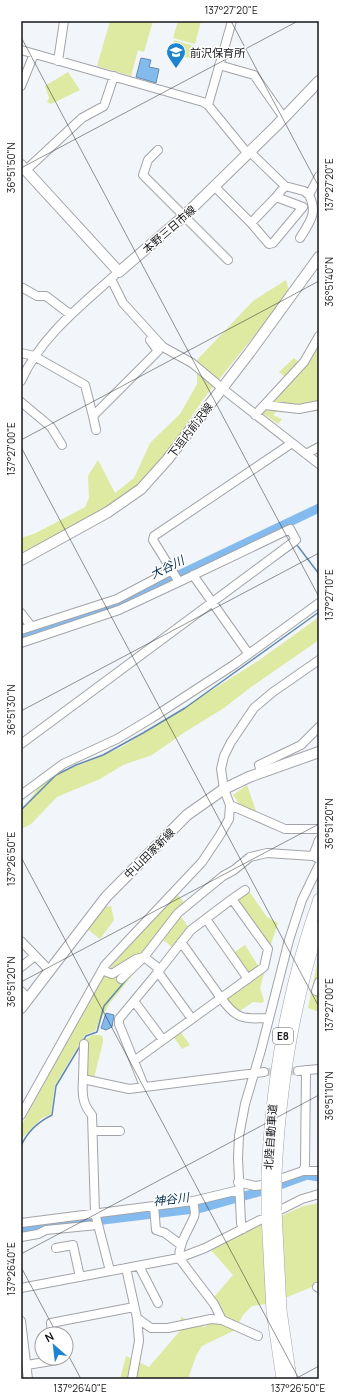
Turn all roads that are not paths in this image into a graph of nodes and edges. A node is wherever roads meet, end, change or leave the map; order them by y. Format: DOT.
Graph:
graph roads {
  1 [pos="64,21"];
  2 [pos="232,21"];
  3 [pos="21,50"];
  4 [pos="34,54"];
  5 [pos="58,61"];
  6 [pos="219,65"];
  7 [pos="114,76"];
  8 [pos="319,81"];
  9 [pos="21,86"];
  10 [pos="208,105"];
  11 [pos="284,118"];
  12 [pos="158,150"];
  13 [pos="249,153"];
  14 [pos="23,168"];
  15 [pos="319,176"];
  16 [pos="285,186"];
  17 [pos="215,187"];
  18 [pos="309,195"];
  19 [pos="276,197"];
  20 [pos="184,216"];
  21 [pos="251,224"];
  22 [pos="300,238"];
  23 [pos="319,257"];
  24 [pos="228,260"];
  25 [pos="115,275"];
  26 [pos="23,288"];
  27 [pos="71,315"];
  28 [pos="141,323"];
  29 [pos="319,336"];
  30 [pos="21,353"];
  31 [pos="34,356"];
  32 [pos="21,381"];
  33 [pos="221,388"];
  34 [pos="21,402"];
  35 [pos="265,405"];
  36 [pos="319,405"];
  37 [pos="255,414"];
  38 [pos="93,416"];
  39 [pos="96,430"];
  40 [pos="292,443"];
  41 [pos="62,445"];
  42 [pos="319,447"];
  43 [pos="306,454"];
  44 [pos="319,464"];
  45 [pos="21,560"];
  46 [pos="172,570"];
  47 [pos="193,576"];
  48 [pos="179,582"];
  49 [pos="213,602"];
  50 [pos="319,603"];
  51 [pos="21,612"];
  52 [pos="31,626"];
  53 [pos="21,630"];
  54 [pos="21,643"];
  55 [pos="248,653"];
  56 [pos="319,660"];
  57 [pos="319,727"];
  58 [pos="21,744"];
  59 [pos="317,755"];
  60 [pos="261,772"];
  61 [pos="224,789"];
  62 [pos="21,795"];
  63 [pos="230,804"];
  64 [pos="319,829"];
  65 [pos="319,840"];
  66 [pos="316,857"];
  67 [pos="319,865"];
  68 [pos="245,890"];
  69 [pos="232,899"];
  70 [pos="319,899"];
  71 [pos="206,919"];
  72 [pos="319,927"];
  73 [pos="21,941"];
  74 [pos="181,942"];
  75 [pos="35,956"];
  76 [pos="144,957"];
  77 [pos="21,967"];
  78 [pos="49,970"];
  79 [pos="102,970"];
  80 [pos="158,972"];
  81 [pos="248,978"];
  82 [pos="121,979"];
  83 [pos="319,982"];
  84 [pos="319,992"];
  85 [pos="24,995"];
  86 [pos="221,998"];
  87 [pos="134,1000"];
  88 [pos="21,1008"];
  89 [pos="269,1018"];
  90 [pos="192,1019"];
  91 [pos="163,1040"];
  92 [pos="84,1044"];
  93 [pos="134,1061"];
  94 [pos="319,1069"];
  95 [pos="259,1072"];
  96 [pos="83,1079"];
  97 [pos="144,1086"];
  98 [pos="21,1115"];
  99 [pos="93,1131"];
  100 [pos="120,1131"];
  101 [pos="303,1171"];
  102 [pos="319,1171"];
  103 [pos="272,1176"];
  104 [pos="239,1188"];
  105 [pos="319,1194"];
  106 [pos="193,1202"];
  107 [pos="154,1206"];
  108 [pos="95,1213"];
  109 [pos="271,1213"];
  110 [pos="21,1223"];
  111 [pos="97,1225"];
  112 [pos="243,1229"];
  113 [pos="21,1237"];
  114 [pos="181,1245"];
  115 [pos="56,1248"];
  116 [pos="179,1258"];
  117 [pos="139,1266"];
  118 [pos="126,1268"];
  119 [pos="110,1271"];
  120 [pos="80,1277"];
  121 [pos="21,1288"];
  122 [pos="158,1303"];
  123 [pos="134,1307"];
  124 [pos="137,1318"];
  125 [pos="222,1320"];
  126 [pos="21,1326"];
  127 [pos="51,1326"];
  128 [pos="258,1336"];
  129 [pos="25,1367"];
  130 [pos="28,1379"];
  131 [pos="132,1379"];
  132 [pos="282,1379"];
  133 [pos="291,1379"];
  1 -- 5 [label="street"];
  2 -- 6 [label="street"];
  3 -- 4 [label="street"];
  4 -- 5 [label="street"];
  4 -- 9 [label="street"];
  5 -- 7 [label="street"];
  6 -- 10 [label="street"];
  6 -- 11 [label="street"];
  7 -- 10 [label="street"];
  7 -- 14 [label="street"];
  8 -- 11 [label="main road, 本野三日市線"];
  10 -- 13 [label="street"];
  11 -- 13 [label="main road, 本野三日市線"];
  12 -- 20 [label="street"];
  13 -- 16 [label="street"];
  13 -- 17 [label="main road, 本野三日市線"];
  14 -- 25 [label="main road"];
  15 -- 18 [label="street"];
  16 -- 18 [label="street"];
  16 -- 19 [label="street"];
  17 -- 20 [label="main road, 本野三日市線"];
  17 -- 21 [label="street"];
  18 -- 22 [label="street"];
  19 -- 21 [label="street"];
  19 -- 21 [label="street"];
  20 -- 24 [label="street"];
  20 -- 25 [label="main road, 本野三日市線"];
  23 -- 33 [label="main road, 下垣内前沢線"];
  25 -- 27 [label="street"];
  25 -- 28 [label="street"];
  26 -- 27 [label="street"];
  27 -- 31 [label="street"];
  28 -- 33 [label="street"];
  28 -- 38 [label="street"];
  29 -- 35 [label="street"];
  30 -- 31 [label="street"];
  31 -- 32 [label="street"];
  31 -- 38 [label="street"];
  33 -- 37 [label="street"];
  33 -- 45 [label="main road, 下垣内前沢線"];
  34 -- 41 [label="street"];
  35 -- 36 [label="street"];
  35 -- 37 [label="street"];
  37 -- 40 [label="street"];
  38 -- 39 [label="street"];
  40 -- 43 [label="street"];
  40 -- 46 [label="street"];
  42 -- 43 [label="street"];
  43 -- 44 [label="street"];
  46 -- 48 [label="street"];
  46 -- 52 [label="street"];
  47 -- 48 [label="street"];
  47 -- 49 [label="street"];
  47 -- 49 [label="street"];
  48 -- 54 [label="street"];
  49 -- 55 [label="street"];
  49 -- 58 [label="street"];
  50 -- 55 [label="street"];
  51 -- 52 [label="street"];
  52 -- 53 [label="street"];
  55 -- 62 [label="street"];
  56 -- 61 [label="street"];
  57 -- 60 [label="street"];
  59 -- 60 [label="main road, 中山田家新線"];
  60 -- 61 [label="main road, 中山田家新線"];
  61 -- 63 [label="street"];
  61 -- 78 [label="main road, 中山田家新線"];
  63 -- 64 [label="street"];
  63 -- 79 [label="street"];
  65 -- 66 [label="street"];
  66 -- 76 [label="street"];
  67 -- 89 [label="street"];
  68 -- 69 [label="street"];
  69 -- 71 [label="street"];
  69 -- 81 [label="street"];
  70 -- 103 [label="highway, 北陸自動車道 / E8"];
  71 -- 74 [label="street"];
  71 -- 81 [label="street"];
  72 -- 103 [label="highway, 北陸自動車道 / E8"];
  73 -- 75 [label="street"];
  74 -- 80 [label="street"];
  74 -- 86 [label="street"];
  75 -- 77 [label="street"];
  75 -- 78 [label="street"];
  76 -- 79 [label="street"];
  76 -- 80 [label="street"];
  76 -- 82 [label="street"];
  78 -- 85 [label="main road, 中山田家新線"];
  79 -- 98 [label="street"];
  80 -- 87 [label="street"];
  80 -- 90 [label="street"];
  81 -- 86 [label="street"];
  83 -- 84 [label="street"];
  85 -- 88 [label="main road, 中山田家新線"];
  86 -- 89 [label="street"];
  86 -- 90 [label="street"];
  87 -- 91 [label="street"];
  87 -- 93 [label="street"];
  89 -- 95 [label="street"];
  90 -- 91 [label="street"];
  91 -- 93 [label="street"];
  92 -- 96 [label="street"];
  93 -- 97 [label="street"];
  94 -- 101 [label="street"];
  95 -- 97 [label="street"];
  95 -- 104 [label="street"];
  96 -- 97 [label="street"];
  96 -- 99 [label="street"];
  99 -- 100 [label="street"];
  99 -- 108 [label="street"];
  101 -- 102 [label="street"];
  101 -- 104 [label="street"];
  103 -- 109 [label="highway, 北陸自動車道 / E8, bridge"];
  104 -- 106 [label="street"];
  104 -- 112 [label="street"];
  105 -- 109 [label="street"];
  106 -- 107 [label="street"];
  106 -- 114 [label="street"];
  107 -- 108 [label="street"];
  107 -- 114 [label="street"];
  108 -- 110 [label="street"];
  108 -- 111 [label="street"];
  109 -- 112 [label="street"];
  109 -- 132 [label="highway, 北陸自動車道 / E8"];
  109 -- 133 [label="highway, 北陸自動車道 / E8"];
  111 -- 113 [label="street"];
  111 -- 119 [label="street"];
  112 -- 116 [label="street"];
  114 -- 116 [label="street"];
  115 -- 120 [label="street"];
  116 -- 117 [label="street"];
  116 -- 125 [label="street"];
  117 -- 118 [label="street"];
  117 -- 122 [label="street"];
  118 -- 119 [label="street"];
  118 -- 123 [label="street"];
  119 -- 120 [label="street"];
  120 -- 121 [label="street"];
  123 -- 124 [label="street"];
  123 -- 127 [label="street"];
  124 -- 125 [label="street"];
  124 -- 131 [label="street"];
  125 -- 128 [label="street"];
  126 -- 129 [label="street"];
  129 -- 130 [label="street"];
}
